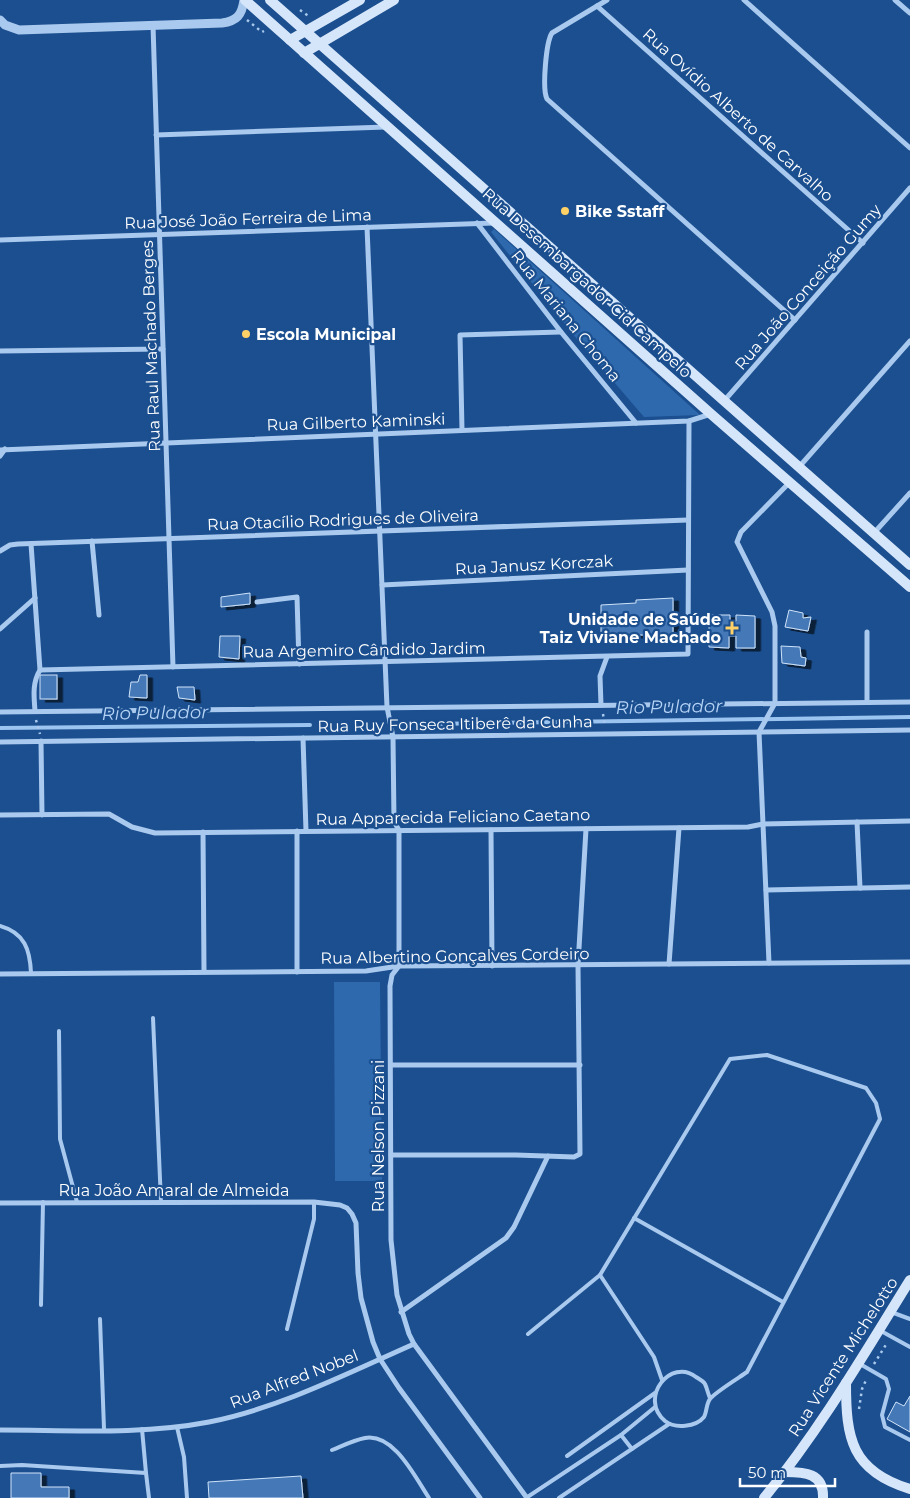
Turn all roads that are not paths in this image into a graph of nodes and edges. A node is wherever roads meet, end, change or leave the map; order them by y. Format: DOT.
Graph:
graph roads {
  1 [pos="244,0"];
  2 [pos="270,0"];
  3 [pos="360,0"];
  4 [pos="394,0"];
  5 [pos="607,0"];
  6 [pos="744,0"];
  7 [pos="895,0"];
  8 [pos="596,6"];
  9 [pos="910,13"];
  10 [pos="2,25"];
  11 [pos="153,25"];
  12 [pos="305,31"];
  13 [pos="290,40"];
  14 [pos="319,44"];
  15 [pos="304,53"];
  16 [pos="388,127"];
  17 [pos="156,135"];
  18 [pos="910,148"];
  19 [pos="910,188"];
  20 [pos="497,222"];
  21 [pos="476,223"];
  22 [pos="367,227"];
  23 [pos="160,234"];
  24 [pos="0,240"];
  25 [pos="863,243"];
  26 [pos="795,320"];
  27 [pos="561,332"];
  28 [pos="910,341"];
  29 [pos="163,349"];
  30 [pos="0,351"];
  31 [pos="724,401"];
  32 [pos="711,414"];
  33 [pos="689,421"];
  34 [pos="636,423"];
  35 [pos="462,430"];
  36 [pos="376,434"];
  37 [pos="166,443"];
  38 [pos="3,450"];
  39 [pos="0,456"];
  40 [pos="799,467"];
  41 [pos="790,482"];
  42 [pos="910,493"];
  43 [pos="688,520"];
  44 [pos="380,531"];
  45 [pos="874,534"];
  46 [pos="169,538"];
  47 [pos="92,541"];
  48 [pos="31,544"];
  49 [pos="0,551"];
  50 [pos="910,565"];
  51 [pos="688,570"];
  52 [pos="382,585"];
  53 [pos="910,587"];
  54 [pos="35,598"];
  55 [pos="257,602"];
  56 [pos="99,616"];
  57 [pos="0,630"];
  58 [pos="867,632"];
  59 [pos="607,656"];
  60 [pos="385,663"];
  61 [pos="299,664"];
  62 [pos="173,667"];
  63 [pos="40,670"];
  64 [pos="867,702"];
  65 [pos="910,702"];
  66 [pos="775,703"];
  67 [pos="601,705"];
  68 [pos="387,707"];
  69 [pos="34,711"];
  70 [pos="0,712"];
  71 [pos="910,730"];
  72 [pos="760,732"];
  73 [pos="393,737"];
  74 [pos="303,738"];
  75 [pos="41,741"];
  76 [pos="0,742"];
  77 [pos="0,815"];
  78 [pos="42,815"];
  79 [pos="910,821"];
  80 [pos="857,822"];
  81 [pos="763,824"];
  82 [pos="679,828"];
  83 [pos="586,829"];
  84 [pos="399,830"];
  85 [pos="491,830"];
  86 [pos="297,831"];
  87 [pos="306,831"];
  88 [pos="203,832"];
  89 [pos="910,887"];
  90 [pos="860,888"];
  91 [pos="766,890"];
  92 [pos="0,926"];
  93 [pos="910,962"];
  94 [pos="769,963"];
  95 [pos="669,964"];
  96 [pos="578,965"];
  97 [pos="398,966"];
  98 [pos="492,966"];
  99 [pos="204,972"];
  100 [pos="298,972"];
  101 [pos="32,973"];
  102 [pos="0,974"];
  103 [pos="153,1018"];
  104 [pos="59,1032"];
  105 [pos="390,1065"];
  106 [pos="580,1065"];
  107 [pos="391,1155"];
  108 [pos="548,1156"];
  109 [pos="0,1202"];
  110 [pos="44,1202"];
  111 [pos="77,1202"];
  112 [pos="161,1202"];
  113 [pos="314,1202"];
  114 [pos="347,1208"];
  115 [pos="634,1218"];
  116 [pos="600,1275"];
  117 [pos="910,1280"];
  118 [pos="783,1302"];
  119 [pos="41,1305"];
  120 [pos="401,1312"];
  121 [pos="890,1312"];
  122 [pos="100,1319"];
  123 [pos="910,1319"];
  124 [pos="287,1329"];
  125 [pos="879,1330"];
  126 [pos="528,1334"];
  127 [pos="414,1344"];
  128 [pos="910,1347"];
  129 [pos="380,1359"];
  130 [pos="858,1363"];
  131 [pos="662,1380"];
  132 [pos="846,1382"];
  133 [pos="655,1393"];
  134 [pos="710,1398"];
  135 [pos="655,1408"];
  136 [pos="668,1424"];
  137 [pos="178,1426"];
  138 [pos="142,1429"];
  139 [pos="0,1430"];
  140 [pos="104,1430"];
  141 [pos="621,1435"];
  142 [pos="910,1440"];
  143 [pos="632,1448"];
  144 [pos="332,1450"];
  145 [pos="568,1456"];
  146 [pos="0,1466"];
  147 [pos="785,1472"];
  148 [pos="146,1473"];
  149 [pos="910,1489"];
  150 [pos="527,1497"];
  151 [pos="149,1498"];
  152 [pos="186,1498"];
  153 [pos="429,1498"];
  154 [pos="480,1498"];
  155 [pos="559,1498"];
  156 [pos="764,1498"];
  157 [pos="823,1498"];
  1 -- 11 [label="street"];
  1 -- 13 [label="main road, Rua Desembargador Cid Campelo"];
  2 -- 12 [label="main road, Rua Desembargador Cid Campelo"];
  3 -- 12 [label="main road"];
  4 -- 14 [label="main road"];
  5 -- 8 [label="street"];
  6 -- 18 [label="street"];
  7 -- 9 [label="street"];
  8 -- 25 [label="street, Rua Ovídio Alberto de Carvalho"];
  8 -- 26 [label="street"];
  10 -- 11 [label="street"];
  11 -- 17 [label="street, Rua Raul Machado Berges"];
  12 -- 13 [label="main road"];
  12 -- 14 [label="main road, Rua Desembargador Cid Campelo"];
  13 -- 15 [label="main road, Rua Desembargador Cid Campelo"];
  14 -- 15 [label="main road"];
  14 -- 31 [label="main road, Rua Desembargador Cid Campelo"];
  15 -- 16 [label="main road, Rua Desembargador Cid Campelo"];
  16 -- 17 [label="street"];
  16 -- 20 [label="main road, Rua Desembargador Cid Campelo"];
  17 -- 23 [label="street, Rua Raul Machado Berges"];
  19 -- 25 [label="street, Rua João Conceição Gumy"];
  20 -- 21 [label="street, Rua José João Ferreira de Lima"];
  20 -- 32 [label="main road, Rua Desembargador Cid Campelo"];
  21 -- 22 [label="street, Rua José João Ferreira de Lima"];
  21 -- 27 [label="street, Rua Mariana Choma"];
  22 -- 23 [label="street, Rua José João Ferreira de Lima"];
  22 -- 36 [label="street, Rua Nelson Pizzani"];
  23 -- 24 [label="street, Rua José João Ferreira de Lima"];
  23 -- 29 [label="street, Rua Raul Machado Berges"];
  25 -- 26 [label="street, Rua João Conceição Gumy"];
  26 -- 31 [label="street, Rua João Conceição Gumy"];
  27 -- 34 [label="street, Rua Mariana Choma"];
  27 -- 35 [label="street"];
  28 -- 40 [label="street"];
  29 -- 30 [label="street"];
  29 -- 37 [label="street, Rua Raul Machado Berges"];
  31 -- 32 [label="main road"];
  31 -- 40 [label="main road, Rua Desembargador Cid Campelo"];
  32 -- 33 [label="street, Rua Gilberto Kaminski"];
  32 -- 41 [label="main road, Rua Desembargador Cid Campelo"];
  33 -- 34 [label="street, Rua Gilberto Kaminski"];
  33 -- 43 [label="street"];
  34 -- 35 [label="street, Rua Gilberto Kaminski"];
  35 -- 36 [label="street, Rua Gilberto Kaminski"];
  36 -- 37 [label="street, Rua Gilberto Kaminski"];
  36 -- 44 [label="street, Rua Nelson Pizzani"];
  37 -- 38 [label="street, Rua Gilberto Kaminski"];
  37 -- 46 [label="street, Rua Raul Machado Berges"];
  38 -- 39 [label="street"];
  40 -- 45 [label="main road, Rua Desembargador Cid Campelo"];
  41 -- 53 [label="main road, Rua Desembargador Cid Campelo"];
  41 -- 66 [label="street"];
  42 -- 45 [label="street"];
  43 -- 44 [label="street, Rua Otacílio Rodrigues de Oliveira"];
  43 -- 51 [label="street"];
  44 -- 46 [label="street, Rua Otacílio Rodrigues de Oliveira"];
  44 -- 52 [label="street, Rua Nelson Pizzani"];
  45 -- 50 [label="main road, Rua Desembargador Cid Campelo"];
  46 -- 47 [label="street, Rua Otacílio Rodrigues de Oliveira"];
  46 -- 62 [label="street, Rua Raul Machado Berges"];
  47 -- 48 [label="street, Rua Otacílio Rodrigues de Oliveira"];
  47 -- 56 [label="street"];
  48 -- 49 [label="street, Rua Otacílio Rodrigues de Oliveira"];
  48 -- 54 [label="street"];
  51 -- 52 [label="street, Rua Janusz Korczak"];
  51 -- 59 [label="street, Rua Argemiro Cândido Jardim"];
  52 -- 60 [label="street, Rua Nelson Pizzani"];
  54 -- 57 [label="street"];
  54 -- 63 [label="street"];
  55 -- 61 [label="street"];
  58 -- 64 [label="street"];
  59 -- 60 [label="street, Rua Argemiro Cândido Jardim"];
  59 -- 67 [label="street"];
  60 -- 61 [label="street, Rua Argemiro Cândido Jardim"];
  60 -- 68 [label="street, Rua Nelson Pizzani"];
  61 -- 62 [label="street, Rua Argemiro Cândido Jardim"];
  62 -- 63 [label="street, Rua Argemiro Cândido Jardim"];
  63 -- 69 [label="street"];
  64 -- 65 [label="street, Rua Ruy Fonseca Itiberê da Cunha"];
  64 -- 66 [label="street, Rua Ruy Fonseca Itiberê da Cunha"];
  66 -- 67 [label="street, Rua Ruy Fonseca Itiberê da Cunha"];
  66 -- 72 [label="street"];
  67 -- 68 [label="street, Rua Ruy Fonseca Itiberê da Cunha"];
  68 -- 69 [label="street, Rua Ruy Fonseca Itiberê da Cunha"];
  68 -- 73 [label="street, Rua Nelson Pizzani"];
  69 -- 70 [label="street, Rua Ruy Fonseca Itiberê da Cunha"];
  71 -- 72 [label="street, Rua Ruy Fonseca Itiberê da Cunha"];
  72 -- 73 [label="street, Rua Ruy Fonseca Itiberê da Cunha"];
  72 -- 81 [label="street"];
  73 -- 74 [label="street, Rua Ruy Fonseca Itiberê da Cunha"];
  73 -- 84 [label="street, Rua Nelson Pizzani"];
  74 -- 75 [label="street, Rua Ruy Fonseca Itiberê da Cunha"];
  74 -- 87 [label="street"];
  75 -- 76 [label="street, Rua Ruy Fonseca Itiberê da Cunha"];
  75 -- 78 [label="street"];
  77 -- 78 [label="street, Rua Apparecida Feliciano Caetano"];
  78 -- 88 [label="street, Rua Apparecida Feliciano Caetano"];
  79 -- 80 [label="street, Rua Apparecida Feliciano Caetano"];
  80 -- 81 [label="street, Rua Apparecida Feliciano Caetano"];
  80 -- 90 [label="street"];
  81 -- 82 [label="street, Rua Apparecida Feliciano Caetano"];
  81 -- 91 [label="street"];
  82 -- 83 [label="street, Rua Apparecida Feliciano Caetano"];
  82 -- 95 [label="street"];
  83 -- 85 [label="street, Rua Apparecida Feliciano Caetano"];
  83 -- 96 [label="street"];
  84 -- 85 [label="street, Rua Apparecida Feliciano Caetano"];
  84 -- 87 [label="street, Rua Apparecida Feliciano Caetano"];
  84 -- 97 [label="street, Rua Nelson Pizzani"];
  85 -- 98 [label="street"];
  86 -- 87 [label="street, Rua Apparecida Feliciano Caetano"];
  86 -- 88 [label="street, Rua Apparecida Feliciano Caetano"];
  86 -- 100 [label="street"];
  88 -- 99 [label="street"];
  89 -- 90 [label="street"];
  90 -- 91 [label="street"];
  91 -- 94 [label="street"];
  92 -- 101 [label="lane"];
  93 -- 94 [label="street, Rua Albertino Gonçalves Cordeiro"];
  94 -- 95 [label="street, Rua Albertino Gonçalves Cordeiro"];
  95 -- 96 [label="street, Rua Albertino Gonçalves Cordeiro"];
  96 -- 98 [label="street, Rua Albertino Gonçalves Cordeiro"];
  96 -- 106 [label="street"];
  97 -- 98 [label="street, Rua Albertino Gonçalves Cordeiro"];
  97 -- 100 [label="street, Rua Albertino Gonçalves Cordeiro"];
  97 -- 105 [label="street, Rua Nelson Pizzani"];
  99 -- 100 [label="street, Rua Albertino Gonçalves Cordeiro"];
  99 -- 101 [label="street, Rua Albertino Gonçalves Cordeiro"];
  101 -- 102 [label="street, Rua Albertino Gonçalves Cordeiro"];
  103 -- 112 [label="lane"];
  104 -- 111 [label="lane"];
  105 -- 106 [label="street"];
  105 -- 107 [label="street, Rua Nelson Pizzani"];
  106 -- 108 [label="street"];
  107 -- 108 [label="street"];
  107 -- 120 [label="street, Rua Nelson Pizzani"];
  108 -- 120 [label="street"];
  109 -- 110 [label="street, Rua João Amaral de Almeida"];
  110 -- 111 [label="street, Rua João Amaral de Almeida"];
  110 -- 119 [label="lane"];
  111 -- 112 [label="street, Rua João Amaral de Almeida"];
  112 -- 113 [label="street, Rua João Amaral de Almeida"];
  113 -- 114 [label="street, Rua João Amaral de Almeida"];
  113 -- 124 [label="lane"];
  114 -- 129 [label="street, Rua Nelson Pizzani"];
  115 -- 116 [label="lane"];
  115 -- 118 [label="lane"];
  115 -- 118 [label="lane"];
  116 -- 126 [label="lane"];
  116 -- 131 [label="lane"];
  117 -- 121 [label="main road, Rua Vicente Michelotto"];
  118 -- 134 [label="lane"];
  120 -- 127 [label="street, Rua Nelson Pizzani"];
  121 -- 123 [label="lane"];
  121 -- 125 [label="main road, Rua Vicente Michelotto"];
  122 -- 140 [label="lane"];
  125 -- 128 [label="lane"];
  125 -- 130 [label="main road, Rua Vicente Michelotto"];
  127 -- 129 [label="street, Rua Alfred Nobel"];
  127 -- 150 [label="street, Rua Nelson Pizzani"];
  129 -- 137 [label="street, Rua Alfred Nobel"];
  129 -- 154 [label="street, Rua Nelson Pizzani"];
  130 -- 132 [label="main road, Rua Vicente Michelotto"];
  130 -- 142 [label="lane"];
  131 -- 133 [label="lane"];
  131 -- 134 [label="lane"];
  132 -- 147 [label="main road, Rua Vicente Michelotto"];
  132 -- 149 [label="main road"];
  133 -- 135 [label="lane"];
  133 -- 145 [label="lane"];
  134 -- 136 [label="lane"];
  135 -- 136 [label="lane"];
  135 -- 141 [label="lane"];
  136 -- 143 [label="lane"];
  137 -- 138 [label="street, Rua Alfred Nobel"];
  137 -- 152 [label="lane"];
  138 -- 140 [label="street, Rua Alfred Nobel"];
  138 -- 148 [label="lane"];
  139 -- 140 [label="street, Rua Alfred Nobel"];
  141 -- 143 [label="lane"];
  141 -- 150 [label="lane"];
  143 -- 155 [label="lane"];
  144 -- 153 [label="lane"];
  146 -- 148 [label="lane"];
  147 -- 156 [label="main road, Rua Vicente Michelotto"];
  147 -- 157 [label="main road"];
  148 -- 151 [label="lane"];
}
